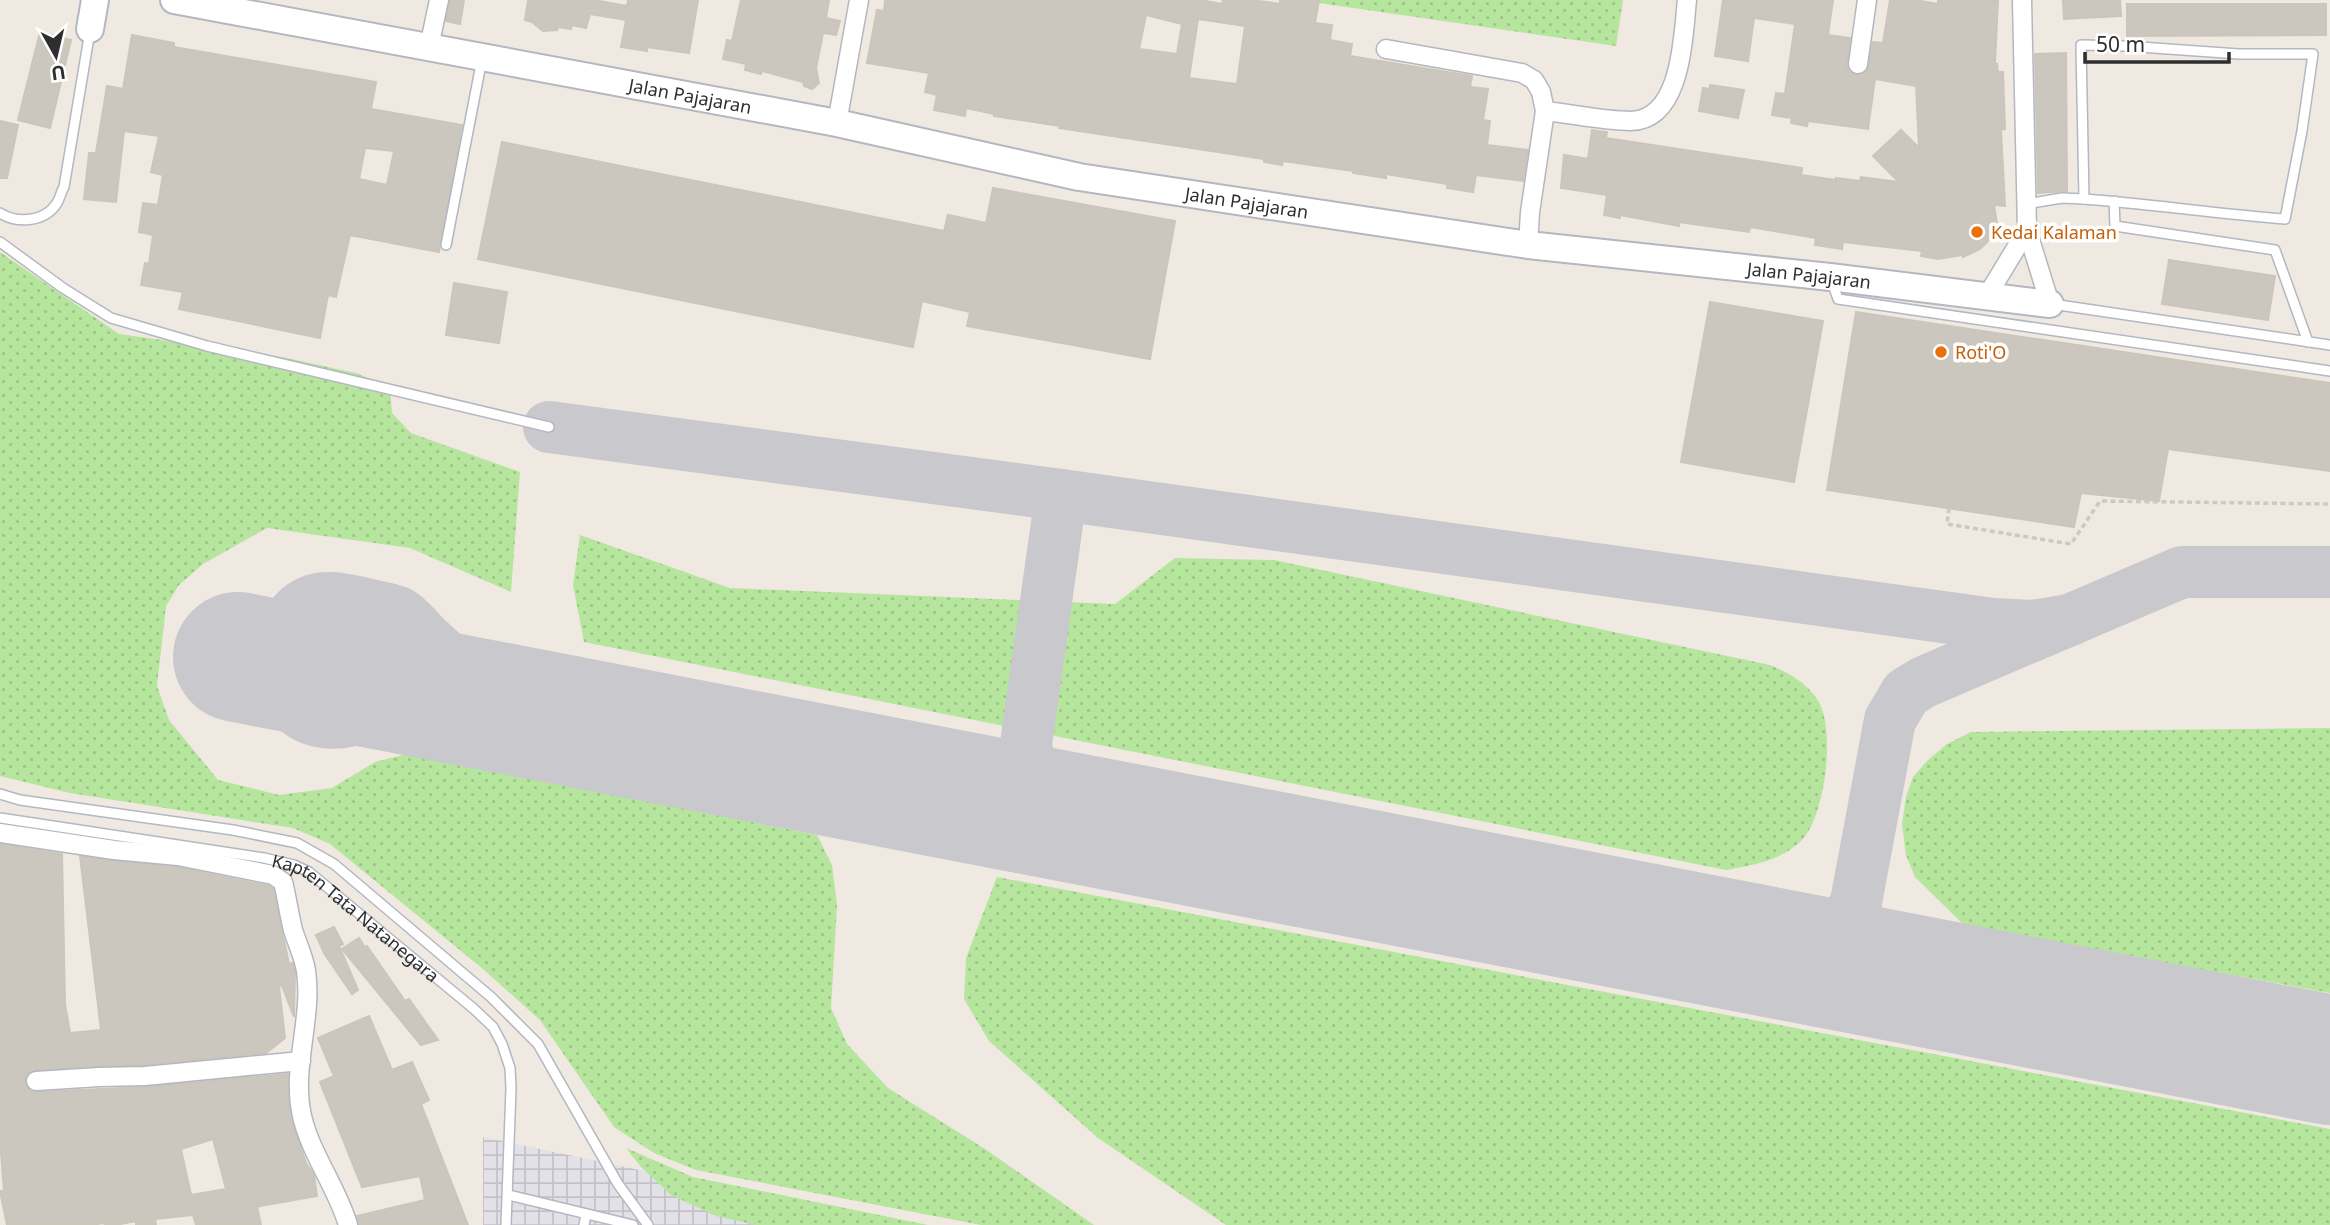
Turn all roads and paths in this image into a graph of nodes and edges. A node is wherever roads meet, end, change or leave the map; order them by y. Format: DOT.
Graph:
graph roads {
  1 [pos="95,0"];
  2 [pos="174,0"];
  3 [pos="439,0"];
  4 [pos="859,0"];
  5 [pos="1687,0"];
  6 [pos="1867,0"];
  7 [pos="2022,0"];
  8 [pos="90,29"];
  9 [pos="429,47"];
  10 [pos="1386,49"];
  11 [pos="482,57"];
  12 [pos="1858,64"];
  13 [pos="1545,111"];
  14 [pos="837,123"];
  15 [pos="2084,199"];
  16 [pos="2115,201"];
  17 [pos="2025,204"];
  18 [pos="0,213"];
  19 [pos="2026,230"];
  20 [pos="0,242"];
  21 [pos="446,244"];
  22 [pos="1528,246"];
  23 [pos="1830,277"];
  24 [pos="1987,296"];
  25 [pos="2050,304"];
  26 [pos="2308,342"];
  27 [pos="2330,345"];
  28 [pos="2330,370"];
  29 [pos="550,426"];
  30 [pos="2330,504"];
  31 [pos="1949,508"];
  32 [pos="0,794"];
  33 [pos="0,818"];
  34 [pos="0,833"];
  35 [pos="301,1061"];
  36 [pos="36,1081"];
  37 [pos="509,1195"];
  38 [pos="586,1214"];
  39 [pos="348,1225"];
  40 [pos="506,1225"];
  41 [pos="584,1225"];
  42 [pos="633,1225"];
  43 [pos="648,1225"];
  1 -- 8 [label="main road"];
  2 -- 9 [label="main road, Jalan Pajajaran"];
  3 -- 9 [label="street"];
  4 -- 14 [label="street"];
  5 -- 13 [label="street"];
  6 -- 12 [label="street"];
  7 -- 17 [label="street"];
  8 -- 18 [label="lane"];
  9 -- 11 [label="main road, Jalan Pajajaran"];
  10 -- 13 [label="street"];
  11 -- 14 [label="main road, Jalan Pajajaran"];
  11 -- 21 [label="lane"];
  13 -- 22 [label="street"];
  14 -- 22 [label="main road, Jalan Pajajaran"];
  15 -- 16 [label="lane"];
  15 -- 16 [label="lane"];
  15 -- 17 [label="lane"];
  16 -- 26 [label="lane"];
  17 -- 19 [label="street"];
  19 -- 24 [label="street"];
  19 -- 25 [label="street"];
  20 -- 29 [label="lane"];
  22 -- 23 [label="main road, Jalan Pajajaran"];
  23 -- 24 [label="main road, Jalan Pajajaran"];
  23 -- 28 [label="lane"];
  24 -- 25 [label="main road, Jalan Pajajaran"];
  25 -- 26 [label="lane, Jalan Pajajaran"];
  26 -- 27 [label="lane, Jalan Pajajaran"];
  30 -- 31 [label="path"];
  32 -- 43 [label="lane"];
  33 -- 37 [label="lane, Kapten Tata Natanegara"];
  34 -- 35 [label="street"];
  35 -- 36 [label="street"];
  35 -- 39 [label="street"];
  37 -- 38 [label="lane"];
  37 -- 40 [label="lane, Kapten Tata Natanegara"];
  38 -- 41 [label="lane"];
  38 -- 42 [label="lane"];
}
